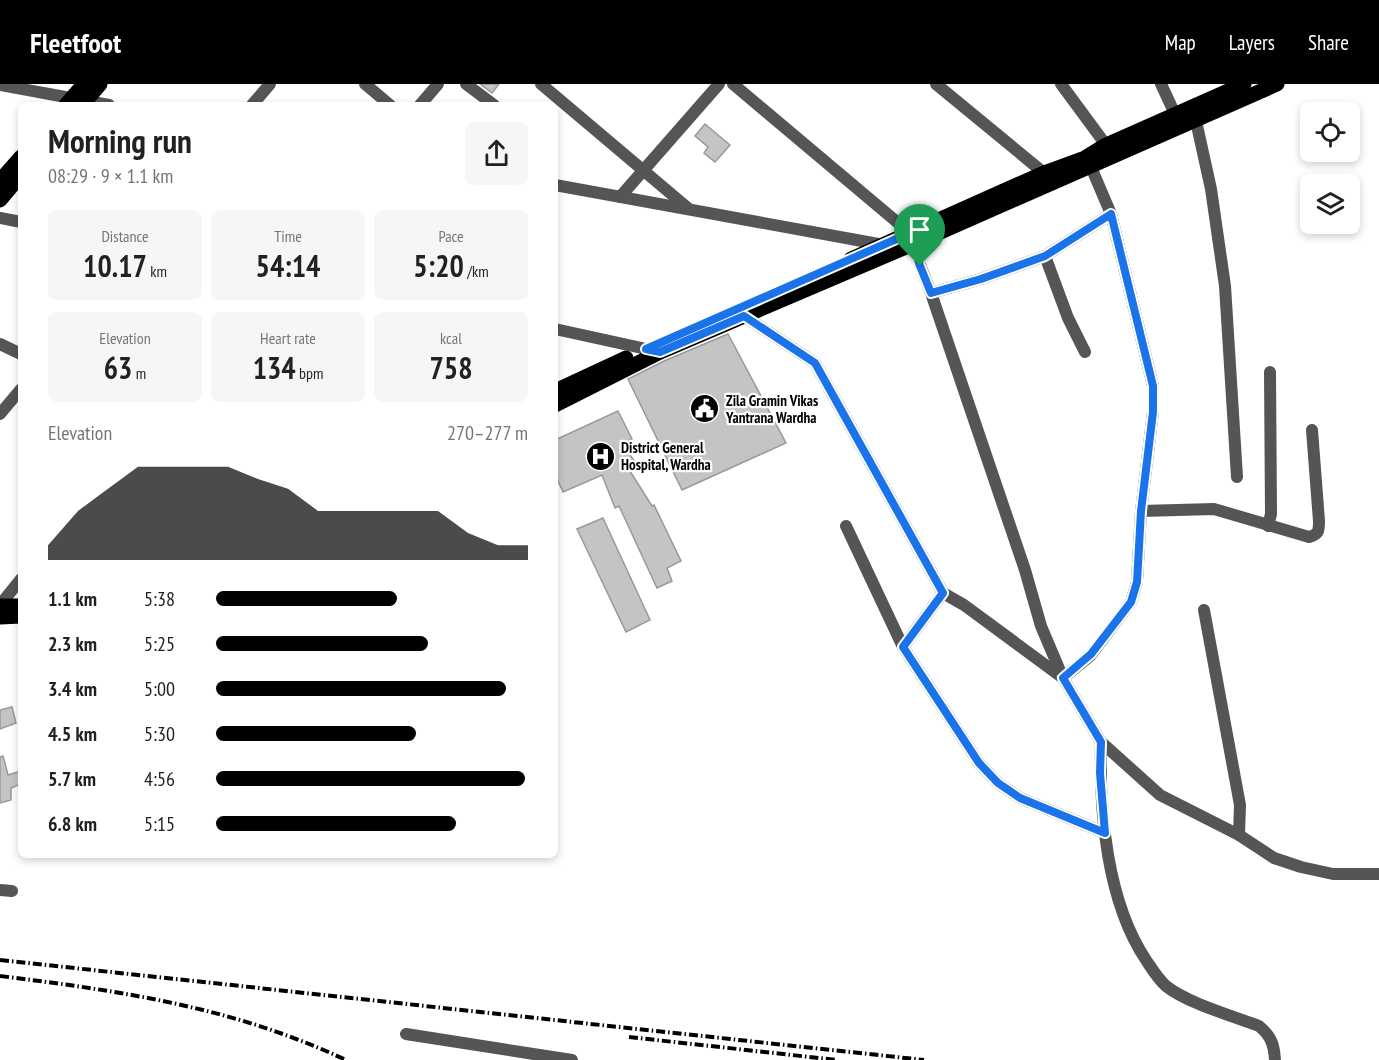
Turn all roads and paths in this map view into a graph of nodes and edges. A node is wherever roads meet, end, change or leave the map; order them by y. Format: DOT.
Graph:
graph roads {
  1 [pos="84,84"];
  2 [pos="100,84"];
  3 [pos="270,84"];
  4 [pos="365,84"];
  5 [pos="438,84"];
  6 [pos="466,84"];
  7 [pos="541,84"];
  8 [pos="719,84"];
  9 [pos="734,84"];
  10 [pos="936,84"];
  11 [pos="1061,84"];
  12 [pos="1161,84"];
  13 [pos="1244,84"];
  14 [pos="1277,84"];
  15 [pos="0,85"];
  16 [pos="1223,101"];
  17 [pos="76,102"];
  18 [pos="255,102"];
  19 [pos="386,102"];
  20 [pos="423,102"];
  21 [pos="490,102"];
  22 [pos="1202,113"];
  23 [pos="1175,114"];
  24 [pos="1106,145"];
  25 [pos="18,160"];
  26 [pos="1091,167"];
  27 [pos="643,171"];
  28 [pos="1044,173"];
  29 [pos="18,179"];
  30 [pos="0,181"];
  31 [pos="558,186"];
  32 [pos="620,197"];
  33 [pos="0,200"];
  34 [pos="690,210"];
  35 [pos="1111,214"];
  36 [pos="0,218"];
  37 [pos="18,221"];
  38 [pos="912,239"];
  39 [pos="884,245"];
  40 [pos="1045,256"];
  41 [pos="931,293"];
  42 [pos="744,316"];
  43 [pos="558,330"];
  44 [pos="0,344"];
  45 [pos="653,351"];
  46 [pos="1085,352"];
  47 [pos="18,353"];
  48 [pos="1270,372"];
  49 [pos="558,390"];
  50 [pos="18,393"];
  51 [pos="558,403"];
  52 [pos="0,414"];
  53 [pos="1312,430"];
  54 [pos="1237,477"];
  55 [pos="1141,511"];
  56 [pos="846,526"];
  57 [pos="1268,526"];
  58 [pos="18,583"];
  59 [pos="943,593"];
  60 [pos="0,605"];
  61 [pos="18,606"];
  62 [pos="1204,610"];
  63 [pos="18,616"];
  64 [pos="0,617"];
  65 [pos="903,647"];
  66 [pos="1063,678"];
  67 [pos="1101,742"];
  68 [pos="1105,833"];
  69 [pos="1239,835"];
  70 [pos="1379,874"];
  71 [pos="406,1034"];
  72 [pos="572,1060"];
  73 [pos="1275,1060"];
  1 -- 17 [label="main road"];
  2 -- 17 [label="main road"];
  3 -- 18 [label="street"];
  4 -- 19 [label="street"];
  5 -- 20 [label="street"];
  6 -- 21 [label="street"];
  7 -- 27 [label="street"];
  8 -- 27 [label="street"];
  9 -- 38 [label="street"];
  10 -- 28 [label="street"];
  11 -- 24 [label="street"];
  12 -- 23 [label="street"];
  13 -- 16 [label="main road"];
  14 -- 16 [label="main road"];
  15 -- 17 [label="street"];
  16 -- 22 [label="main road"];
  22 -- 23 [label="main road"];
  22 -- 26 [label="main road"];
  22 -- 54 [label="street"];
  23 -- 24 [label="main road"];
  24 -- 28 [label="main road"];
  25 -- 30 [label="main road"];
  26 -- 35 [label="street"];
  26 -- 38 [label="main road"];
  27 -- 32 [label="street"];
  27 -- 34 [label="street"];
  28 -- 38 [label="main road"];
  29 -- 33 [label="main road"];
  31 -- 32 [label="street"];
  32 -- 34 [label="street"];
  34 -- 39 [label="street"];
  35 -- 40 [label="street"];
  35 -- 55 [label="street"];
  36 -- 37 [label="street"];
  38 -- 39 [label="main road"];
  38 -- 41 [label="street"];
  38 -- 42 [label="main road"];
  39 -- 45 [label="main road"];
  40 -- 41 [label="street"];
  40 -- 46 [label="street"];
  41 -- 66 [label="street"];
  42 -- 45 [label="main road"];
  42 -- 59 [label="street"];
  43 -- 45 [label="street"];
  44 -- 47 [label="street"];
  45 -- 49 [label="main road"];
  45 -- 51 [label="main road"];
  48 -- 57 [label="street"];
  50 -- 52 [label="street"];
  53 -- 57 [label="street"];
  55 -- 57 [label="street"];
  55 -- 66 [label="street"];
  56 -- 65 [label="street"];
  58 -- 60 [label="street"];
  59 -- 65 [label="street"];
  59 -- 66 [label="street"];
  60 -- 61 [label="main road"];
  62 -- 69 [label="street"];
  63 -- 64 [label="main road"];
  65 -- 68 [label="street"];
  66 -- 67 [label="street"];
  67 -- 68 [label="street"];
  67 -- 69 [label="street"];
  68 -- 73 [label="street"];
  69 -- 70 [label="street"];
  71 -- 72 [label="street"];
}
